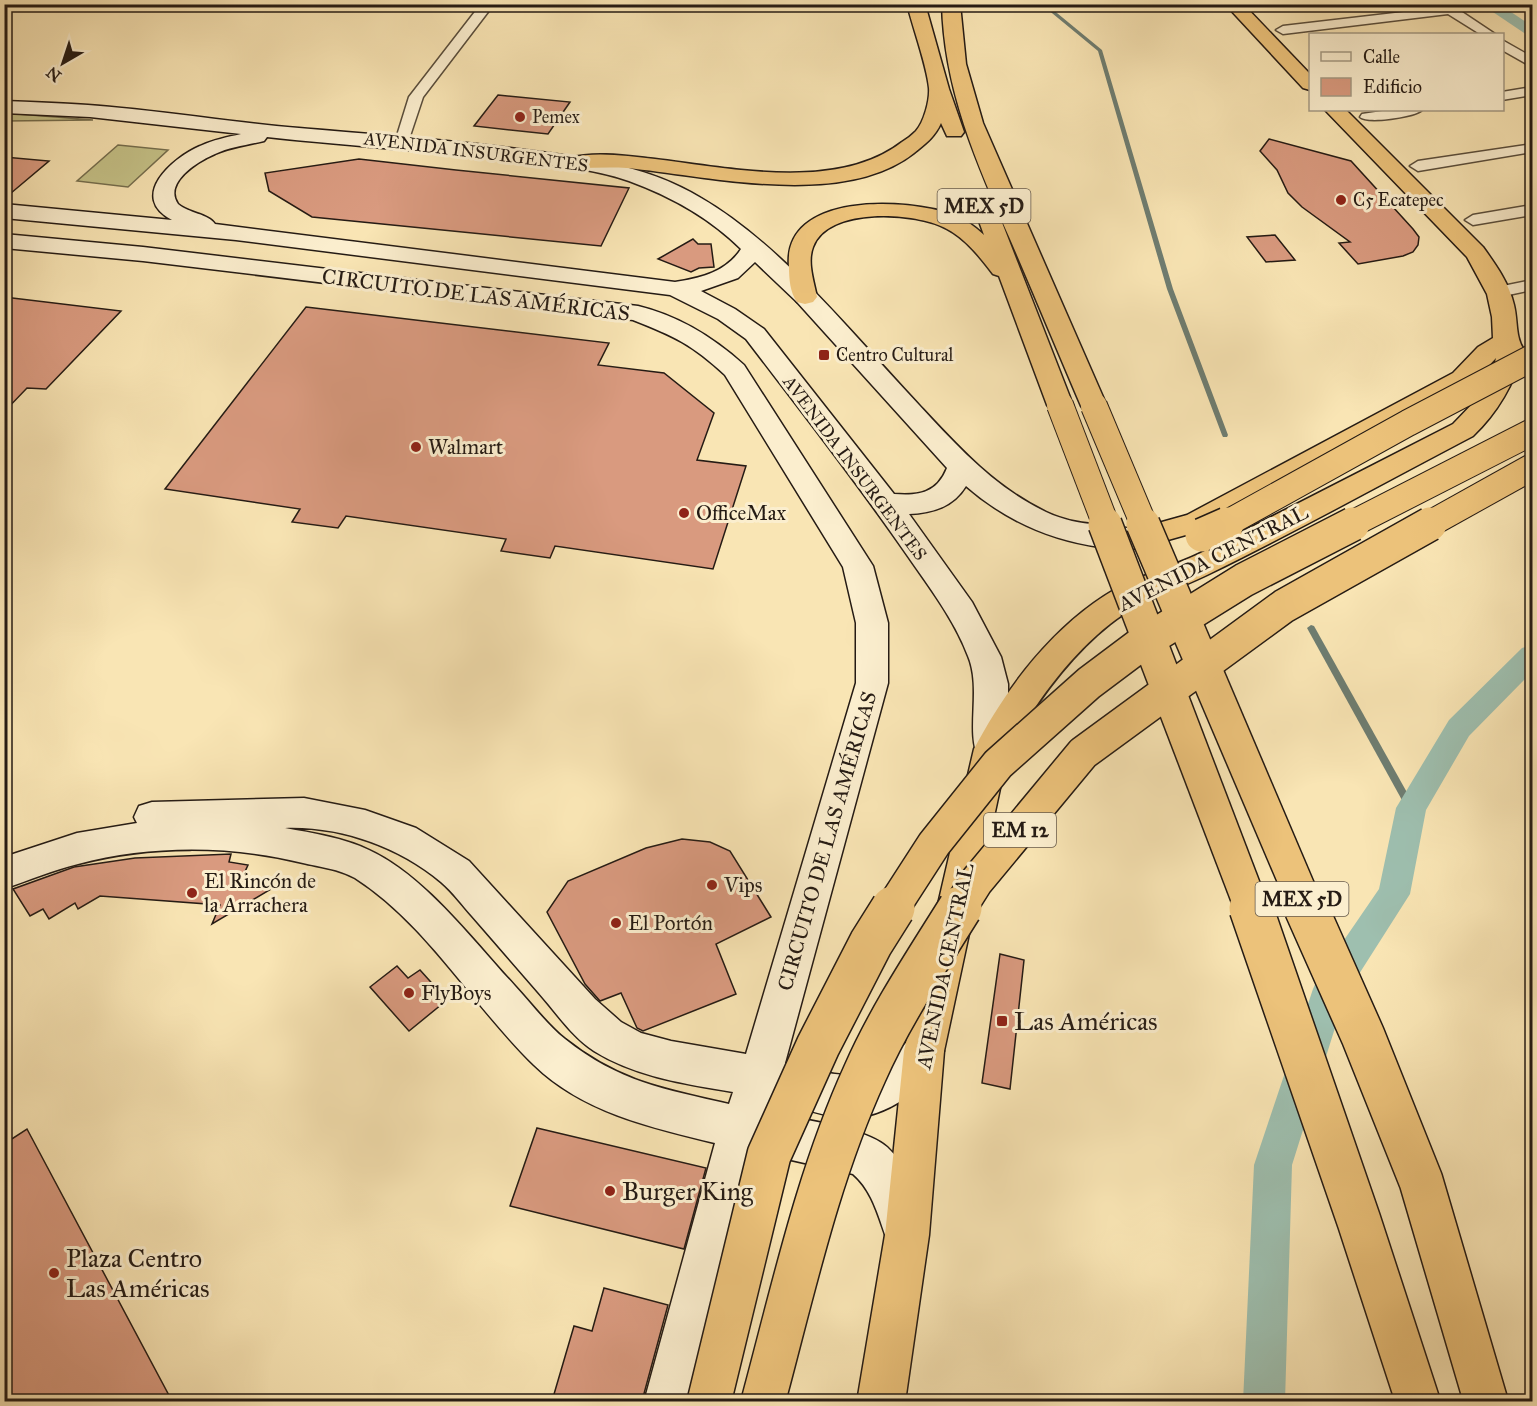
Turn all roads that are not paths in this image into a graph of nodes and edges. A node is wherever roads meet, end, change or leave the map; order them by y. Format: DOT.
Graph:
graph roads {
  1 [pos="488,4"];
  2 [pos="916,4"];
  3 [pos="951,4"];
  4 [pos="1233,4"];
  5 [pos="1445,7"];
  6 [pos="1283,30"];
  7 [pos="1486,33"];
  8 [pos="1504,46"];
  9 [pos="1533,63"];
  10 [pos="1308,78"];
  11 [pos="939,89"];
  12 [pos="1533,91"];
  13 [pos="1504,96"];
  14 [pos="4,107"];
  15 [pos="1336,111"];
  16 [pos="1408,111"];
  17 [pos="1367,117"];
  18 [pos="170,119"];
  19 [pos="20,127"];
  20 [pos="295,134"];
  21 [pos="402,142"];
  22 [pos="1533,148"];
  23 [pos="576,162"];
  24 [pos="1418,165"];
  25 [pos="1533,210"];
  26 [pos="4,211"];
  27 [pos="55,216"];
  28 [pos="1473,220"];
  29 [pos="236,233"];
  30 [pos="4,241"];
  31 [pos="753,248"];
  32 [pos="142,254"];
  33 [pos="1533,285"];
  34 [pos="1013,287"];
  35 [pos="675,289"];
  36 [pos="1499,292"];
  37 [pos="805,297"];
  38 [pos="1505,342"];
  39 [pos="1533,358"];
  40 [pos="1077,405"];
  41 [pos="1533,432"];
  42 [pos="961,466"];
  43 [pos="1533,467"];
  44 [pos="886,503"];
  45 [pos="1136,539"];
  46 [pos="1176,549"];
  47 [pos="1159,582"];
  48 [pos="991,749"];
  49 [pos="4,852"];
  50 [pos="4,873"];
  51 [pos="924,1051"];
  52 [pos="760,1077"];
  53 [pos="741,1126"];
  54 [pos="907,1235"];
  55 [pos="668,1401"];
  56 [pos="709,1401"];
  57 [pos="763,1401"];
  58 [pos="881,1401"];
  59 [pos="1418,1401"];
  60 [pos="1486,1401"];
  1 -- 21 [label="street"];
  2 -- 11 [label="highway, MEX 5D"];
  3 -- 40 [label="highway, MEX 5D"];
  4 -- 10 [label="highway"];
  5 -- 6 [label="street"];
  5 -- 7 [label="street"];
  8 -- 9 [label="street"];
  11 -- 23 [label="highway"];
  11 -- 34 [label="highway, MEX 5D"];
  12 -- 13 [label="street"];
  14 -- 18 [label="main road, AVENIDA INSURGENTES"];
  15 -- 36 [label="highway, AVENIDA CENTRAL"];
  16 -- 17 [label="street"];
  18 -- 19 [label="main road"];
  18 -- 20 [label="main road, AVENIDA INSURGENTES"];
  20 -- 21 [label="main road, AVENIDA INSURGENTES"];
  20 -- 29 [label="main road"];
  21 -- 23 [label="main road, AVENIDA INSURGENTES"];
  22 -- 24 [label="street"];
  23 -- 31 [label="main road, AVENIDA INSURGENTES"];
  25 -- 28 [label="street"];
  26 -- 27 [label="main road, AVENIDA INSURGENTES"];
  27 -- 29 [label="main road, AVENIDA INSURGENTES"];
  27 -- 32 [label="main road"];
  29 -- 35 [label="main road, AVENIDA INSURGENTES"];
  30 -- 32 [label="main road, CIRCUITO DE LAS AMÉRICAS"];
  31 -- 35 [label="main road"];
  31 -- 37 [label="main road, AVENIDA INSURGENTES"];
  32 -- 52 [label="main road, CIRCUITO DE LAS AMÉRICAS"];
  33 -- 36 [label="street"];
  34 -- 37 [label="highway"];
  34 -- 40 [label="highway, MEX 5D"];
  35 -- 44 [label="main road, AVENIDA INSURGENTES"];
  36 -- 38 [label="highway, AVENIDA CENTRAL"];
  37 -- 42 [label="main road, AVENIDA INSURGENTES"];
  38 -- 45 [label="highway, AVENIDA CENTRAL"];
  38 -- 47 [label="highway, AVENIDA CENTRAL"];
  39 -- 46 [label="highway, bridge"];
  40 -- 59 [label="highway, MEX 5D, bridge"];
  40 -- 60 [label="highway, MEX 5D, bridge"];
  41 -- 56 [label="highway, EM 12, bridge"];
  42 -- 44 [label="main road"];
  42 -- 45 [label="main road, AVENIDA INSURGENTES"];
  43 -- 57 [label="highway, EM 12, bridge"];
  44 -- 48 [label="main road, AVENIDA INSURGENTES"];
  45 -- 46 [label="highway"];
  46 -- 47 [label="highway"];
  47 -- 48 [label="highway, AVENIDA CENTRAL"];
  48 -- 51 [label="highway, AVENIDA CENTRAL"];
  49 -- 52 [label="main road"];
  50 -- 53 [label="main road"];
  51 -- 52 [label="main road"];
  51 -- 54 [label="highway, AVENIDA CENTRAL"];
  52 -- 53 [label="main road, CIRCUITO DE LAS AMÉRICAS"];
  53 -- 54 [label="main road"];
  53 -- 55 [label="main road, CIRCUITO DE LAS AMÉRICAS"];
  54 -- 58 [label="highway, AVENIDA CENTRAL"];
}
